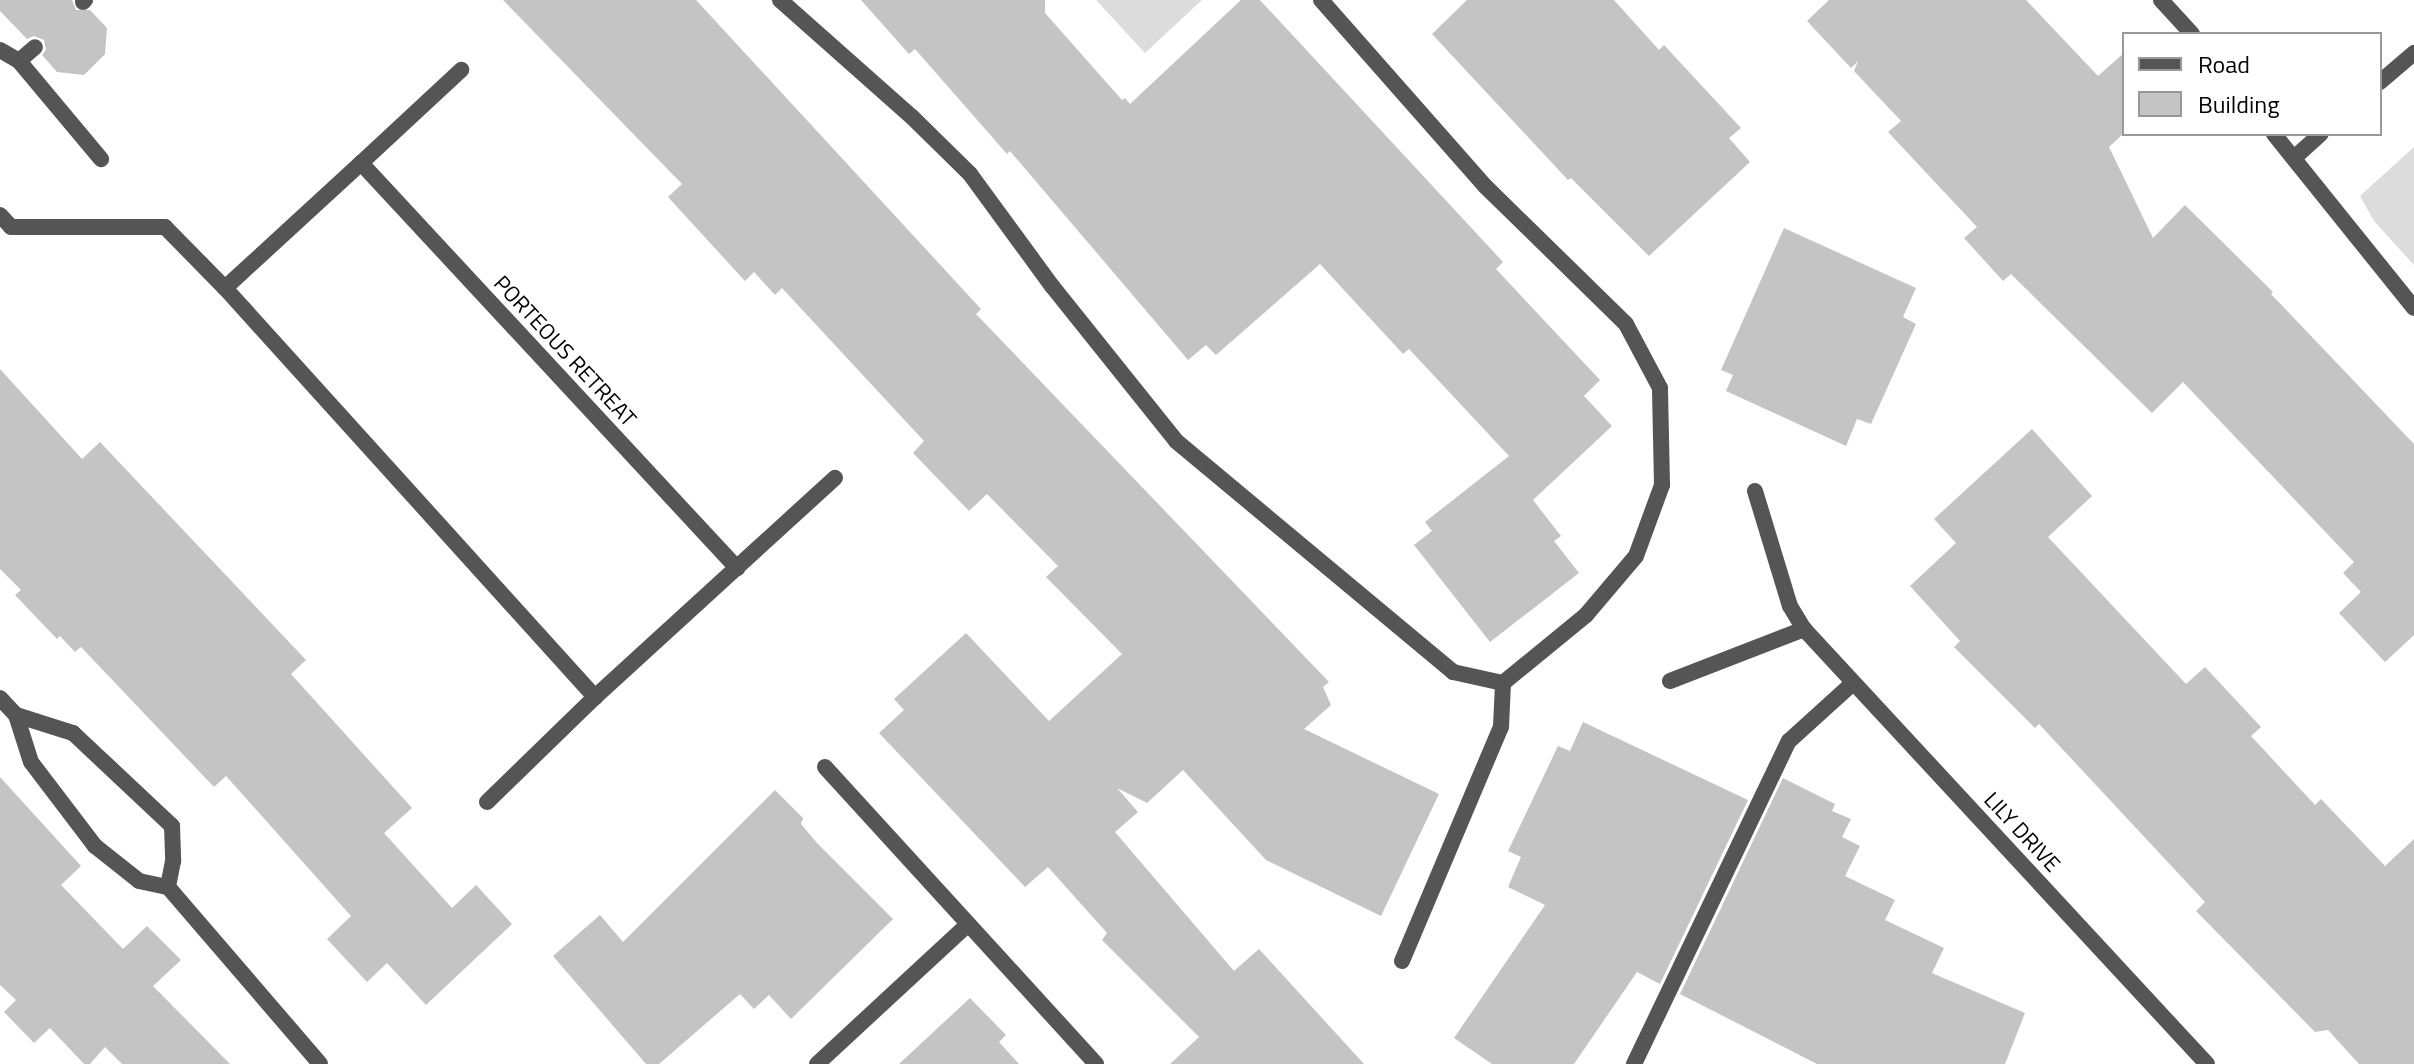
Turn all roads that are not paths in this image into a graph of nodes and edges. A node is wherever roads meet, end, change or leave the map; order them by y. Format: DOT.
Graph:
graph roads {
  1 [pos="780,0"];
  2 [pos="1321,0"];
  3 [pos="2161,0"];
  4 [pos="2190,32"];
  5 [pos="35,47"];
  6 [pos="0,50"];
  7 [pos="2414,53"];
  8 [pos="19,61"];
  9 [pos="461,70"];
  10 [pos="2382,80"];
  11 [pos="2276,136"];
  12 [pos="2319,136"];
  13 [pos="2294,158"];
  14 [pos="101,159"];
  15 [pos="361,163"];
  16 [pos="0,215"];
  17 [pos="225,288"];
  18 [pos="2414,308"];
  19 [pos="835,478"];
  20 [pos="1755,491"];
  21 [pos="737,568"];
  22 [pos="1804,629"];
  23 [pos="1670,681"];
  24 [pos="1503,683"];
  25 [pos="1853,683"];
  26 [pos="595,697"];
  27 [pos="0,698"];
  28 [pos="16,715"];
  29 [pos="825,767"];
  30 [pos="487,802"];
  31 [pos="168,887"];
  32 [pos="968,924"];
  33 [pos="1402,961"];
  34 [pos="320,1064"];
  35 [pos="817,1064"];
  36 [pos="1096,1064"];
  37 [pos="1634,1064"];
  38 [pos="2207,1064"];
  1 -- 24 [label="street"];
  2 -- 24 [label="street"];
  3 -- 4 [label="street"];
  5 -- 8 [label="street"];
  6 -- 8 [label="street"];
  7 -- 10 [label="street"];
  8 -- 14 [label="street"];
  9 -- 15 [label="street"];
  11 -- 13 [label="street"];
  12 -- 13 [label="street"];
  13 -- 18 [label="street"];
  15 -- 17 [label="street"];
  15 -- 21 [label="street, PORTEOUS RETREAT"];
  16 -- 17 [label="street"];
  17 -- 26 [label="street"];
  19 -- 21 [label="street"];
  20 -- 22 [label="street, LILY DRIVE"];
  21 -- 26 [label="street"];
  22 -- 23 [label="street"];
  22 -- 25 [label="street, LILY DRIVE"];
  24 -- 33 [label="street"];
  25 -- 37 [label="street"];
  25 -- 38 [label="street, LILY DRIVE"];
  26 -- 30 [label="street"];
  27 -- 28 [label="street"];
  28 -- 31 [label="street"];
  28 -- 31 [label="street"];
  29 -- 32 [label="street"];
  31 -- 34 [label="street"];
  32 -- 35 [label="street"];
  32 -- 36 [label="street"];
}
